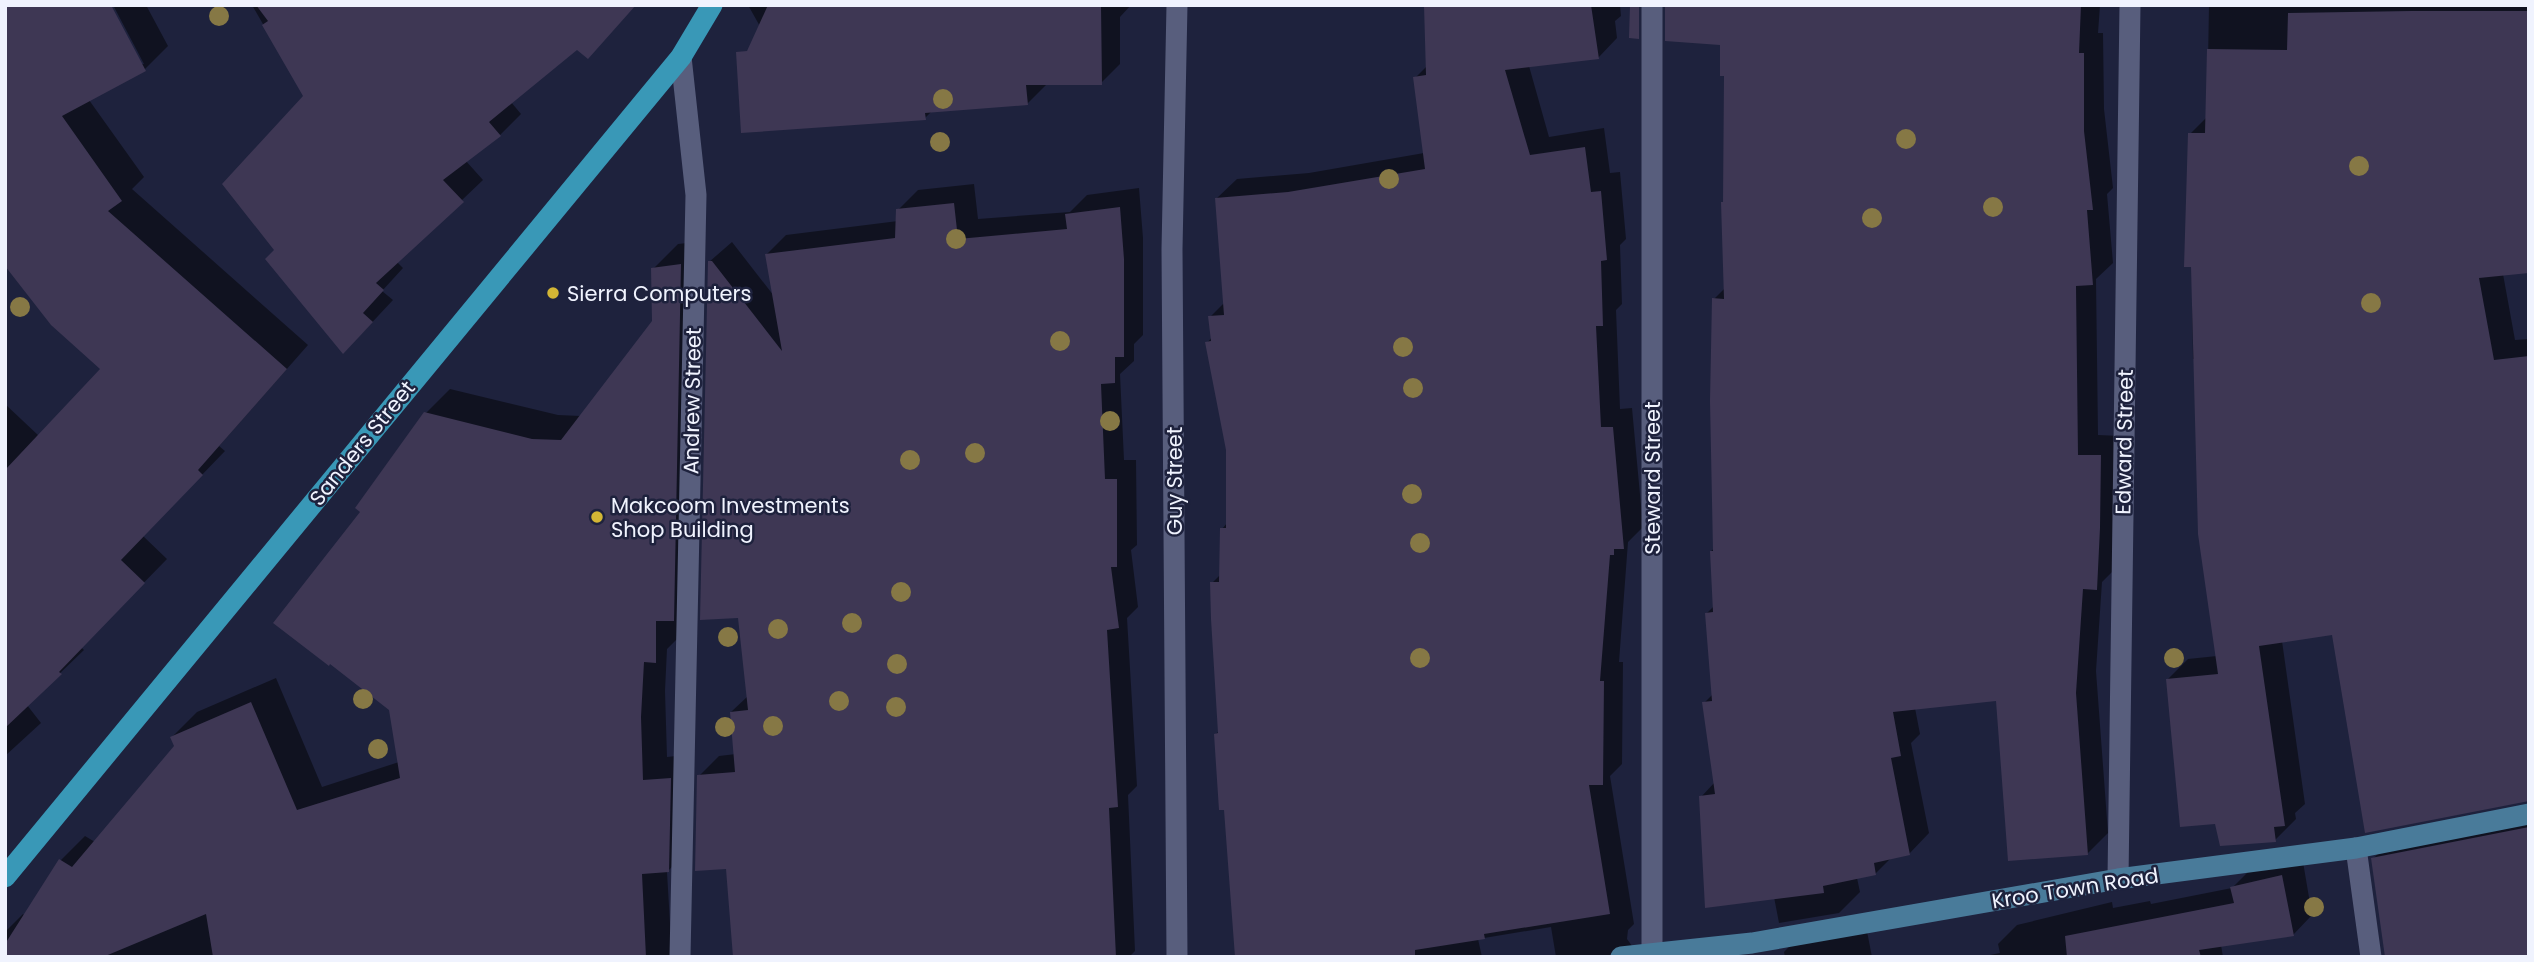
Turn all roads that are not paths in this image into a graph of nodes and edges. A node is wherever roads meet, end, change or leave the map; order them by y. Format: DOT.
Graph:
graph roads {
  1 [pos="712,5"];
  2 [pos="1177,5"];
  3 [pos="1652,5"];
  4 [pos="2130,5"];
  5 [pos="681,57"];
  6 [pos="2529,814"];
  7 [pos="2356,848"];
  8 [pos="5,877"];
  9 [pos="2118,879"];
  10 [pos="1753,950"];
  11 [pos="1652,952"];
  12 [pos="680,957"];
  13 [pos="1177,957"];
  14 [pos="1621,957"];
  15 [pos="2371,957"];
  1 -- 5 [label="main road, Sanders Street"];
  2 -- 13 [label="street, Guy Street"];
  3 -- 11 [label="street, Steward Street"];
  4 -- 9 [label="street, Edward Street"];
  5 -- 8 [label="main road, Sanders Street"];
  5 -- 12 [label="street, Andrew Street"];
  6 -- 7 [label="main road, Kroo Town Road"];
  7 -- 9 [label="main road, Kroo Town Road"];
  7 -- 15 [label="street"];
  9 -- 10 [label="main road, Kroo Town Road"];
  10 -- 11 [label="main road, Kroo Town Road"];
  11 -- 14 [label="main road, Kroo Town Road"];
}
